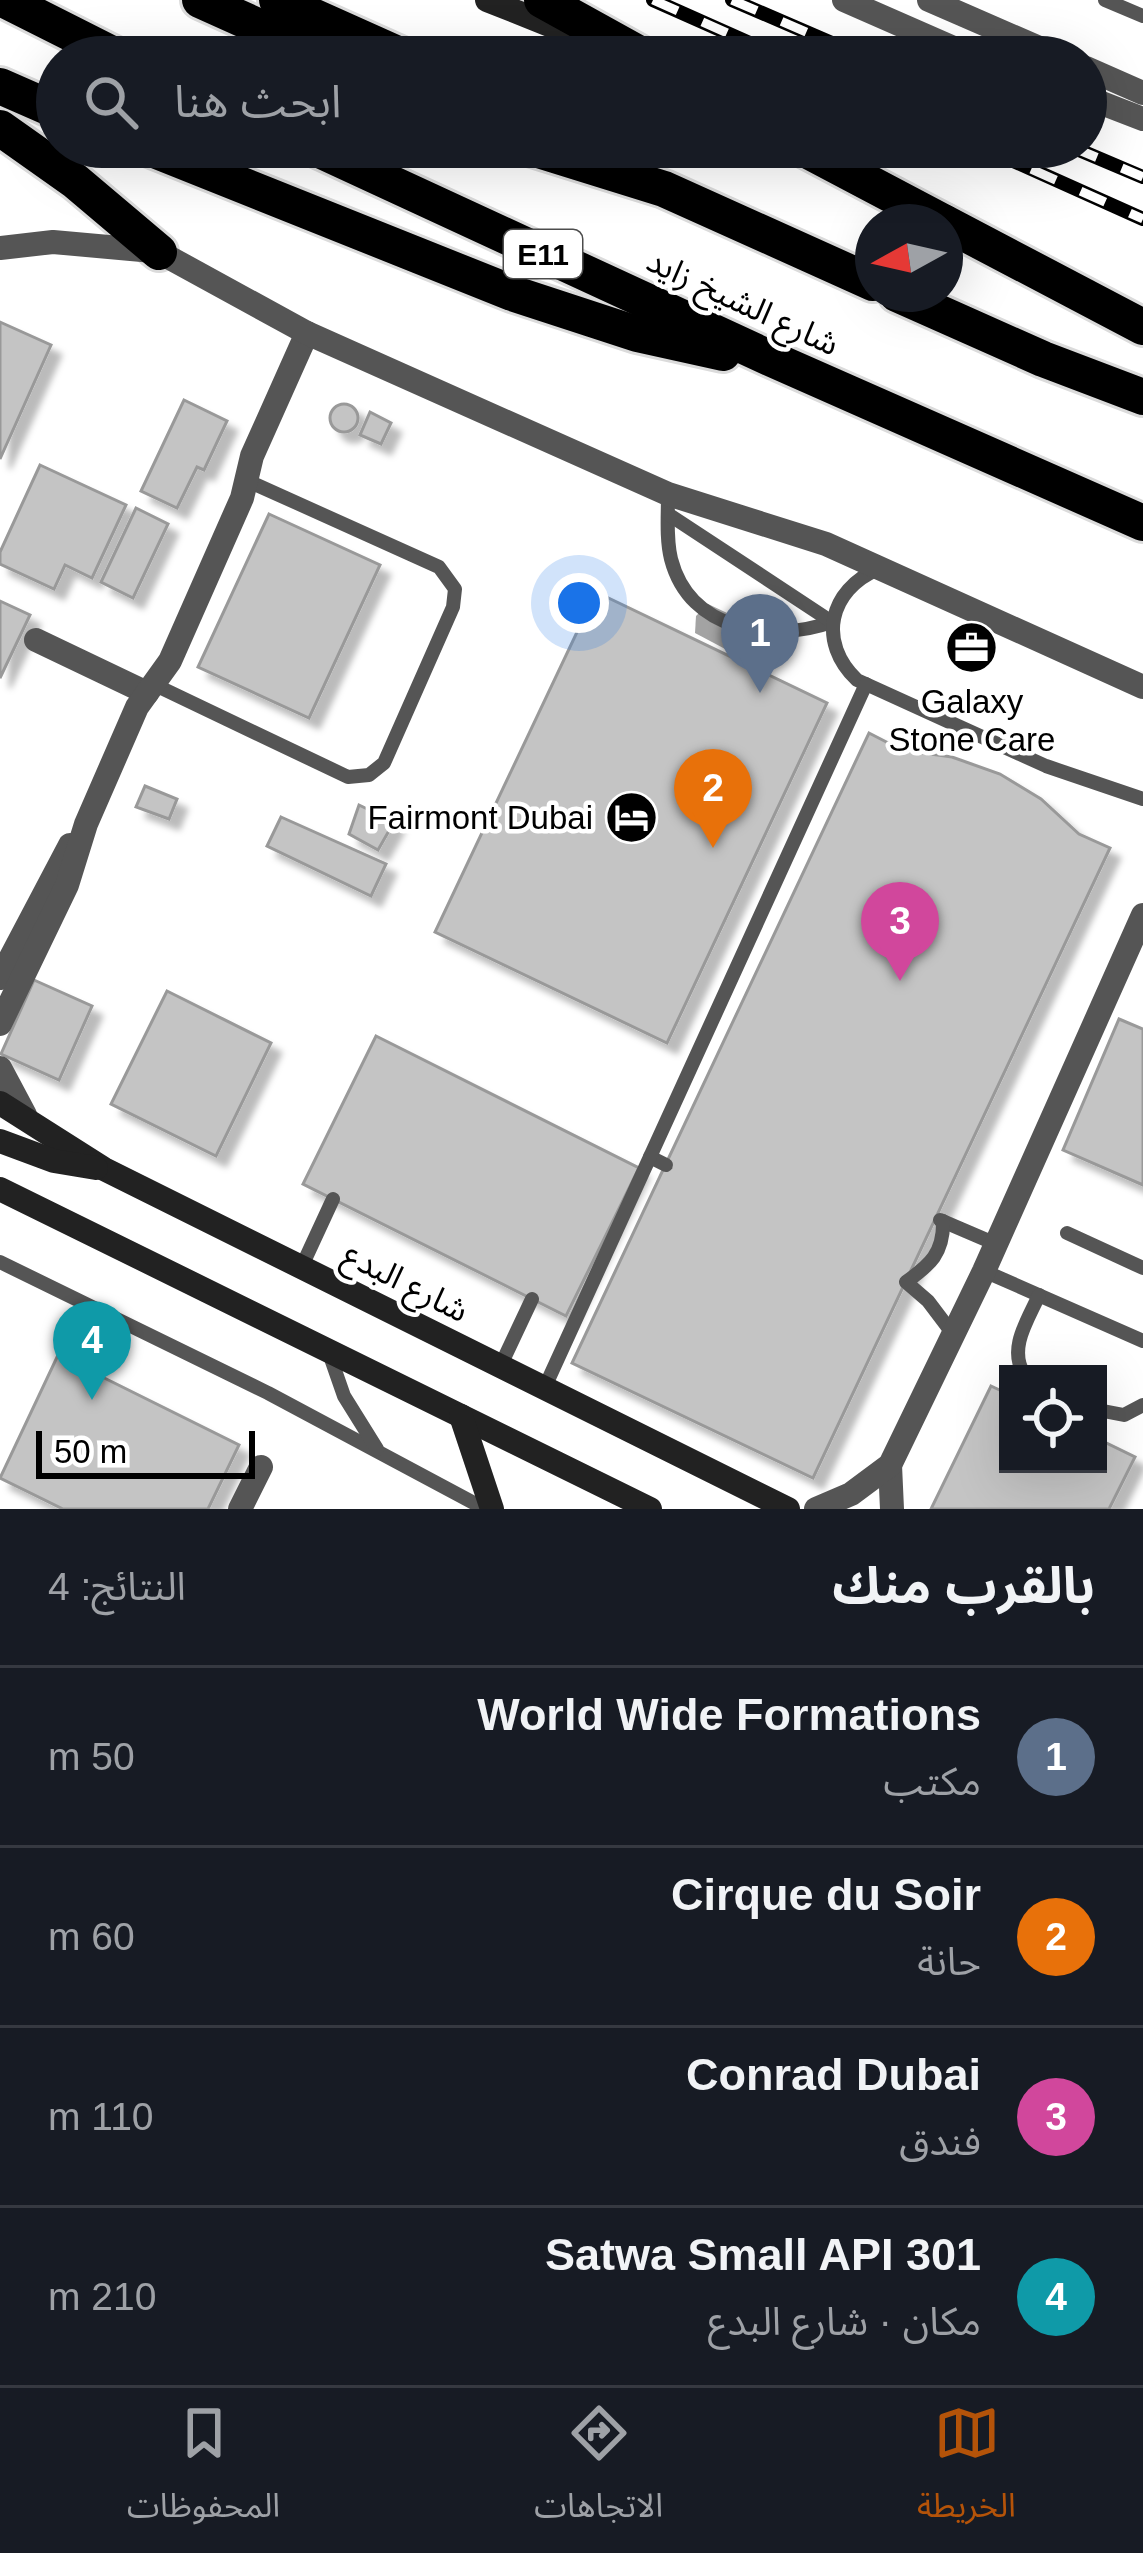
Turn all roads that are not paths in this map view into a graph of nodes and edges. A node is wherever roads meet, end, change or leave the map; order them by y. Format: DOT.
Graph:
graph roads {
  1 [pos="5,0"];
  2 [pos="200,0"];
  3 [pos="278,0"];
  4 [pos="487,0"];
  5 [pos="542,0"];
  6 [pos="844,0"];
  7 [pos="928,0"];
  8 [pos="1105,0"];
  9 [pos="1143,16"];
  10 [pos="76,36"];
  11 [pos="280,36"];
  12 [pos="358,36"];
  13 [pos="576,36"];
  14 [pos="607,36"];
  15 [pos="926,36"];
  16 [pos="1011,36"];
  17 [pos="1107,77"];
  18 [pos="0,86"];
  19 [pos="1143,93"];
  20 [pos="36,102"];
  21 [pos="1107,105"];
  22 [pos="1143,119"];
  23 [pos="0,128"];
  24 [pos="36,154"];
  25 [pos="56,168"];
  26 [pos="200,168"];
  27 [pos="358,168"];
  28 [pos="597,168"];
  29 [pos="628,168"];
  30 [pos="841,168"];
  31 [pos="664,189"];
  32 [pos="908,204"];
  33 [pos="963,233"];
  34 [pos="0,248"];
  35 [pos="158,251"];
  36 [pos="855,275"];
  37 [pos="940,312"];
  38 [pos="1143,327"];
  39 [pos="308,333"];
  40 [pos="774,360"];
  41 [pos="1143,397"];
  42 [pos="248,481"];
  43 [pos="668,504"];
  44 [pos="1143,523"];
  45 [pos="879,568"];
  46 [pos="832,622"];
  47 [pos="36,640"];
  48 [pos="866,684"];
  49 [pos="1143,687"];
  50 [pos="151,689"];
  51 [pos="1143,800"];
  52 [pos="86,824"];
  53 [pos="1143,915"];
  54 [pos="0,978"];
  55 [pos="0,1024"];
  56 [pos="0,1068"];
  57 [pos="0,1103"];
  58 [pos="673,1106"];
  59 [pos="690,1114"];
  60 [pos="25,1115"];
  61 [pos="0,1141"];
  62 [pos="650,1157"];
  63 [pos="666,1165"];
  64 [pos="104,1169"];
  65 [pos="0,1189"];
  66 [pos="333,1199"];
  67 [pos="1067,1233"];
  68 [pos="996,1244"];
  69 [pos="0,1262"];
  70 [pos="302,1266"];
  71 [pos="1143,1268"];
  72 [pos="984,1270"];
  73 [pos="1039,1295"];
  74 [pos="532,1299"];
  75 [pos="953,1334"];
  76 [pos="1143,1340"];
  77 [pos="329,1353"];
  78 [pos="1019,1365"];
  79 [pos="500,1367"];
  80 [pos="544,1389"];
  81 [pos="1143,1405"];
  82 [pos="1107,1411"];
  83 [pos="460,1416"];
  84 [pos="380,1453"];
  85 [pos="890,1466"];
  86 [pos="261,1467"];
  87 [pos="240,1509"];
  88 [pos="488,1509"];
  89 [pos="650,1509"];
  90 [pos="788,1509"];
  91 [pos="816,1509"];
  92 [pos="892,1509"];
  1 -- 10 [label="highway"];
  2 -- 11 [label="highway"];
  3 -- 12 [label="highway"];
  4 -- 13 [label="main road"];
  5 -- 14 [label="highway"];
  6 -- 15 [label="street"];
  7 -- 16 [label="street"];
  8 -- 9 [label="lane"];
  17 -- 19 [label="street"];
  18 -- 20 [label="highway"];
  21 -- 22 [label="street"];
  23 -- 24 [label="highway"];
  25 -- 35 [label="highway"];
  26 -- 40 [label="highway"];
  27 -- 40 [label="highway, شارع الشيخ زايد / E11"];
  28 -- 31 [label="highway, شارع الشيخ زايد"];
  29 -- 31 [label="highway"];
  30 -- 32 [label="highway"];
  31 -- 36 [label="highway, شارع الشيخ زايد"];
  33 -- 38 [label="highway"];
  34 -- 35 [label="street"];
  35 -- 39 [label="street"];
  37 -- 41 [label="highway"];
  39 -- 42 [label="street"];
  39 -- 43 [label="street"];
  40 -- 44 [label="highway, شارع الشيخ زايد / E11"];
  42 -- 50 [label="street"];
  42 -- 50 [label="lane"];
  43 -- 45 [label="street"];
  43 -- 46 [label="lane"];
  43 -- 46 [label="lane"];
  45 -- 46 [label="lane"];
  45 -- 49 [label="street"];
  46 -- 48 [label="lane"];
  47 -- 50 [label="street"];
  48 -- 51 [label="lane"];
  48 -- 58 [label="lane"];
  50 -- 52 [label="street"];
  52 -- 54 [label="street"];
  52 -- 55 [label="street"];
  53 -- 68 [label="street"];
  56 -- 60 [label="street"];
  57 -- 60 [label="main road, شارع البدع"];
  58 -- 59 [label="lane"];
  58 -- 62 [label="lane"];
  60 -- 64 [label="main road, شارع البدع"];
  61 -- 64 [label="main road"];
  62 -- 63 [label="lane"];
  62 -- 80 [label="lane"];
  64 -- 70 [label="main road, شارع البدع"];
  65 -- 77 [label="main road"];
  66 -- 70 [label="lane"];
  67 -- 71 [label="lane"];
  68 -- 72 [label="street"];
  68 -- 75 [label="lane"];
  69 -- 84 [label="lane"];
  70 -- 79 [label="main road, شارع البدع"];
  72 -- 73 [label="lane"];
  72 -- 75 [label="street"];
  73 -- 76 [label="lane"];
  73 -- 78 [label="lane"];
  74 -- 79 [label="lane"];
  75 -- 85 [label="street"];
  77 -- 83 [label="main road"];
  77 -- 84 [label="lane"];
  79 -- 80 [label="main road, شارع البدع"];
  80 -- 90 [label="main road, شارع البدع"];
  81 -- 82 [label="lane"];
  83 -- 88 [label="main road"];
  83 -- 89 [label="main road"];
  84 -- 88 [label="lane"];
  85 -- 91 [label="street"];
  85 -- 92 [label="street"];
  86 -- 87 [label="street"];
}
